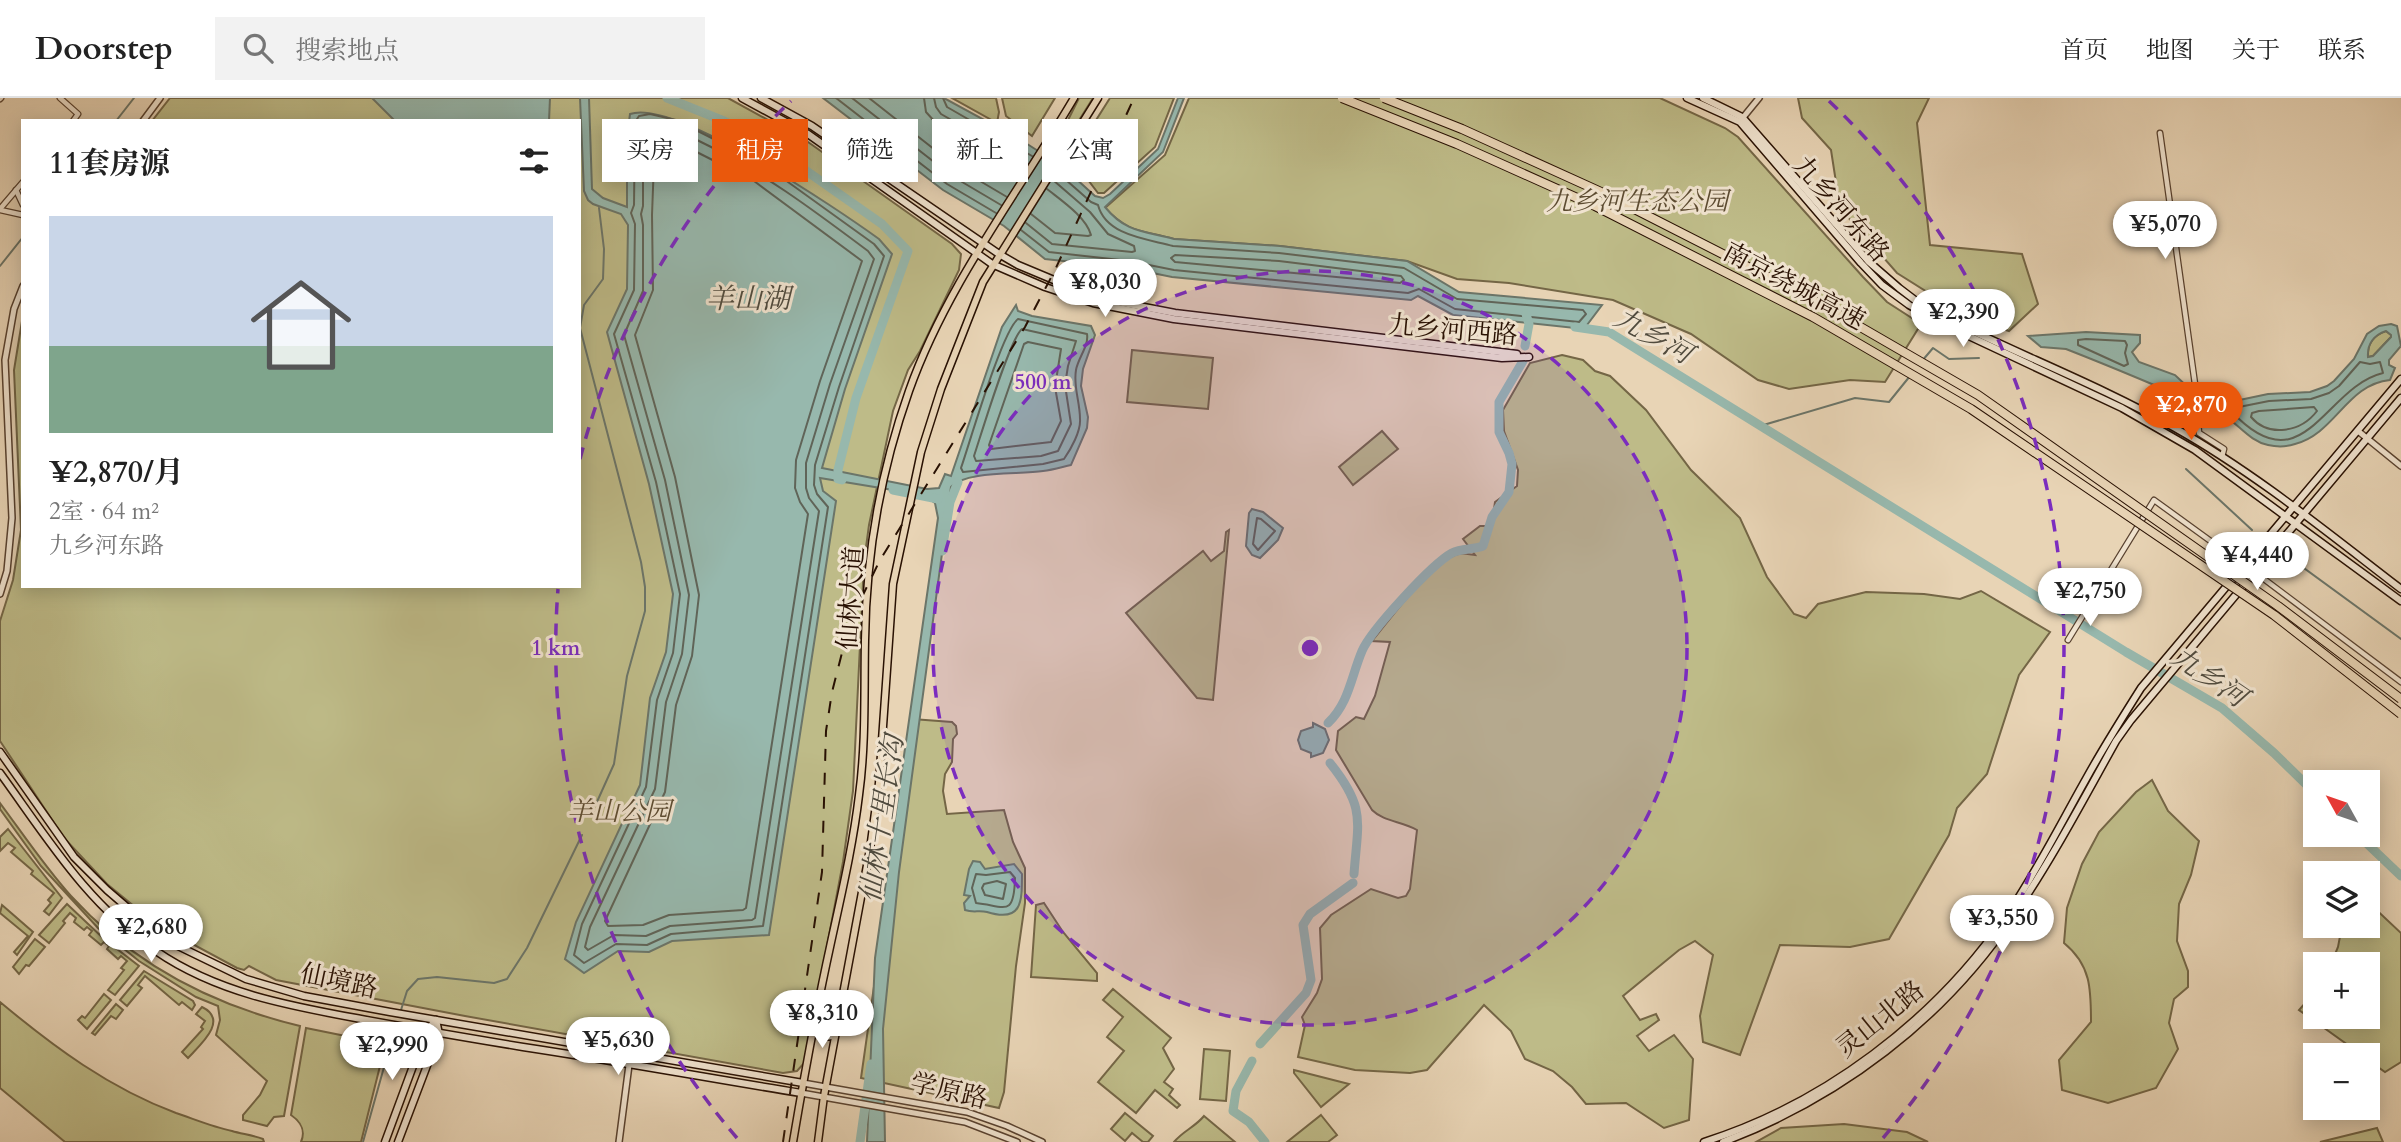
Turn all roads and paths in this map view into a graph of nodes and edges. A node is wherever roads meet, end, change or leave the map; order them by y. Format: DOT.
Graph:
graph roads {
  1 [pos="60,98"];
  2 [pos="160,98"];
  3 [pos="742,98"];
  4 [pos="761,98"];
  5 [pos="1074,98"];
  6 [pos="1098,98"];
  7 [pos="1342,98"];
  8 [pos="1384,98"];
  9 [pos="1687,98"];
  10 [pos="1703,98"];
  11 [pos="1759,98"];
  12 [pos="74,119"];
  13 [pos="144,119"];
  14 [pos="1741,119"];
  15 [pos="2161,134"];
  16 [pos="21,184"];
  17 [pos="16,190"];
  18 [pos="21,201"];
  19 [pos="0,209"];
  20 [pos="21,214"];
  21 [pos="982,243"];
  22 [pos="976,253"];
  23 [pos="999,254"];
  24 [pos="992,264"];
  25 [pos="21,292"];
  26 [pos="2401,379"];
  27 [pos="2401,398"];
  28 [pos="2358,431"];
  29 [pos="2367,439"];
  30 [pos="2222,457"];
  31 [pos="2401,466"];
  32 [pos="2294,508"];
  33 [pos="2304,515"];
  34 [pos="2285,518"];
  35 [pos="2294,525"];
  36 [pos="2245,566"];
  37 [pos="2256,573"];
  38 [pos="2401,589"];
  39 [pos="0,594"];
  40 [pos="2401,601"];
  41 [pos="2068,640"];
  42 [pos="2401,682"];
  43 [pos="2401,699"];
  44 [pos="2401,714"];
  45 [pos="0,752"];
  46 [pos="0,773"];
  47 [pos="436,1020"];
  48 [pos="814,1026"];
  49 [pos="836,1030"];
  50 [pos="426,1031"];
  51 [pos="439,1034"];
  52 [pos="628,1065"];
  53 [pos="803,1083"];
  54 [pos="826,1085"];
  55 [pos="801,1093"];
  56 [pos="824,1096"];
  57 [pos="384,1142"];
  58 [pos="398,1142"];
  59 [pos="619,1142"];
  60 [pos="793,1142"];
  61 [pos="818,1142"];
  62 [pos="1017,1142"];
  63 [pos="1042,1142"];
  64 [pos="1704,1142"];
  65 [pos="1723,1142"];
  1 -- 12 [label="street"];
  2 -- 13 [label="street"];
  3 -- 22 [label="main road, 九乡河西路"];
  4 -- 21 [label="main road, 九乡河西路"];
  5 -- 21 [label="main road, 仙林大道"];
  6 -- 23 [label="main road, 仙林大道"];
  7 -- 44 [label="highway, 南京绕城高速, bridge"];
  8 -- 43 [label="highway, 南京绕城高速, bridge"];
  9 -- 14 [label="main road, 九乡河东路"];
  10 -- 14 [label="main road, 九乡河东路"];
  11 -- 14 [label="street"];
  14 -- 30 [label="main road, 九乡河东路"];
  14 -- 34 [label="main road, 九乡河东路"];
  15 -- 30 [label="street"];
  16 -- 17 [label="street"];
  17 -- 18 [label="street"];
  17 -- 19 [label="street"];
  19 -- 20 [label="street"];
  21 -- 22 [label="main road, 仙林大道"];
  21 -- 23 [label="main road, 九乡河西路"];
  22 -- 24 [label="main road, 九乡河西路"];
  22 -- 48 [label="main road, 仙林大道"];
  23 -- 24 [label="main road, 仙林大道"];
  23 -- 24 [label="main road, 九乡河西路"];
  24 -- 49 [label="main road, 仙林大道"];
  25 -- 39 [label="street"];
  26 -- 28 [label="main road, 灵山北路"];
  27 -- 29 [label="main road"];
  28 -- 29 [label="street"];
  28 -- 32 [label="main road, 灵山北路"];
  29 -- 31 [label="street"];
  29 -- 33 [label="main road"];
  30 -- 32 [label="main road, 九乡河东路"];
  32 -- 33 [label="main road, 九乡河东路"];
  32 -- 34 [label="main road, 灵山北路"];
  33 -- 35 [label="main road"];
  33 -- 38 [label="main road, 九乡河东路"];
  34 -- 35 [label="main road, 九乡河东路"];
  34 -- 36 [label="main road, 灵山北路"];
  35 -- 37 [label="main road"];
  35 -- 40 [label="main road, 九乡河东路"];
  36 -- 41 [label="street"];
  36 -- 64 [label="main road, 灵山北路"];
  37 -- 42 [label="street"];
  37 -- 65 [label="main road"];
  45 -- 47 [label="main road, 仙境路"];
  46 -- 50 [label="main road, 仙境路"];
  47 -- 50 [label="main road"];
  47 -- 51 [label="main road"];
  47 -- 53 [label="main road, 仙境路"];
  48 -- 49 [label="main road"];
  48 -- 53 [label="main road, 仙林大道"];
  49 -- 54 [label="main road, 仙林大道"];
  50 -- 51 [label="main road, 仙境路"];
  50 -- 57 [label="main road"];
  51 -- 52 [label="main road, 仙境路"];
  51 -- 58 [label="main road"];
  52 -- 55 [label="main road, 仙境路"];
  52 -- 59 [label="street"];
  53 -- 54 [label="street, 学原路"];
  53 -- 55 [label="main road, 仙林大道"];
  54 -- 56 [label="main road, 仙林大道"];
  54 -- 63 [label="street, 学原路"];
  55 -- 56 [label="street, 学原路"];
  55 -- 60 [label="main road, 仙林大道"];
  56 -- 61 [label="main road, 仙林大道"];
  56 -- 62 [label="street, 学原路"];
}
